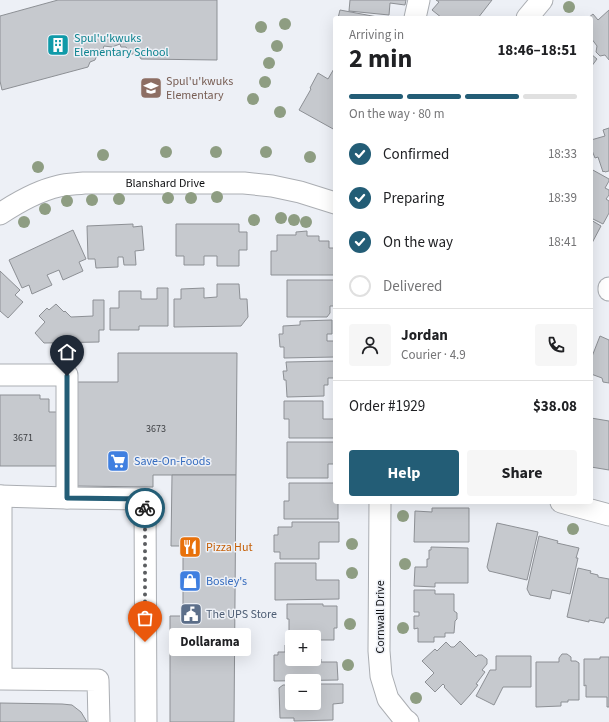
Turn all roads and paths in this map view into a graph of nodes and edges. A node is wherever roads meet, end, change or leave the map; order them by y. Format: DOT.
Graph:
graph roads {
  1 [pos="419,0"];
  2 [pos="542,0"];
  3 [pos="415,16"];
  4 [pos="529,16"];
  5 [pos="333,203"];
  6 [pos="0,214"];
  7 [pos="0,374"];
  8 [pos="0,496"];
  9 [pos="67,498"];
  10 [pos="380,504"];
  11 [pos="568,504"];
  12 [pos="609,516"];
  13 [pos="98,722"];
  14 [pos="146,722"];
  15 [pos="408,722"];
  1 -- 3 [label="street"];
  2 -- 4 [label="street"];
  5 -- 6 [label="street, Blanshard Drive"];
  7 -- 9 [label="street"];
  8 -- 9 [label="street"];
  8 -- 13 [label="street"];
  9 -- 14 [label="street"];
  10 -- 15 [label="street, Cornwall Drive"];
  11 -- 12 [label="street"];
}
